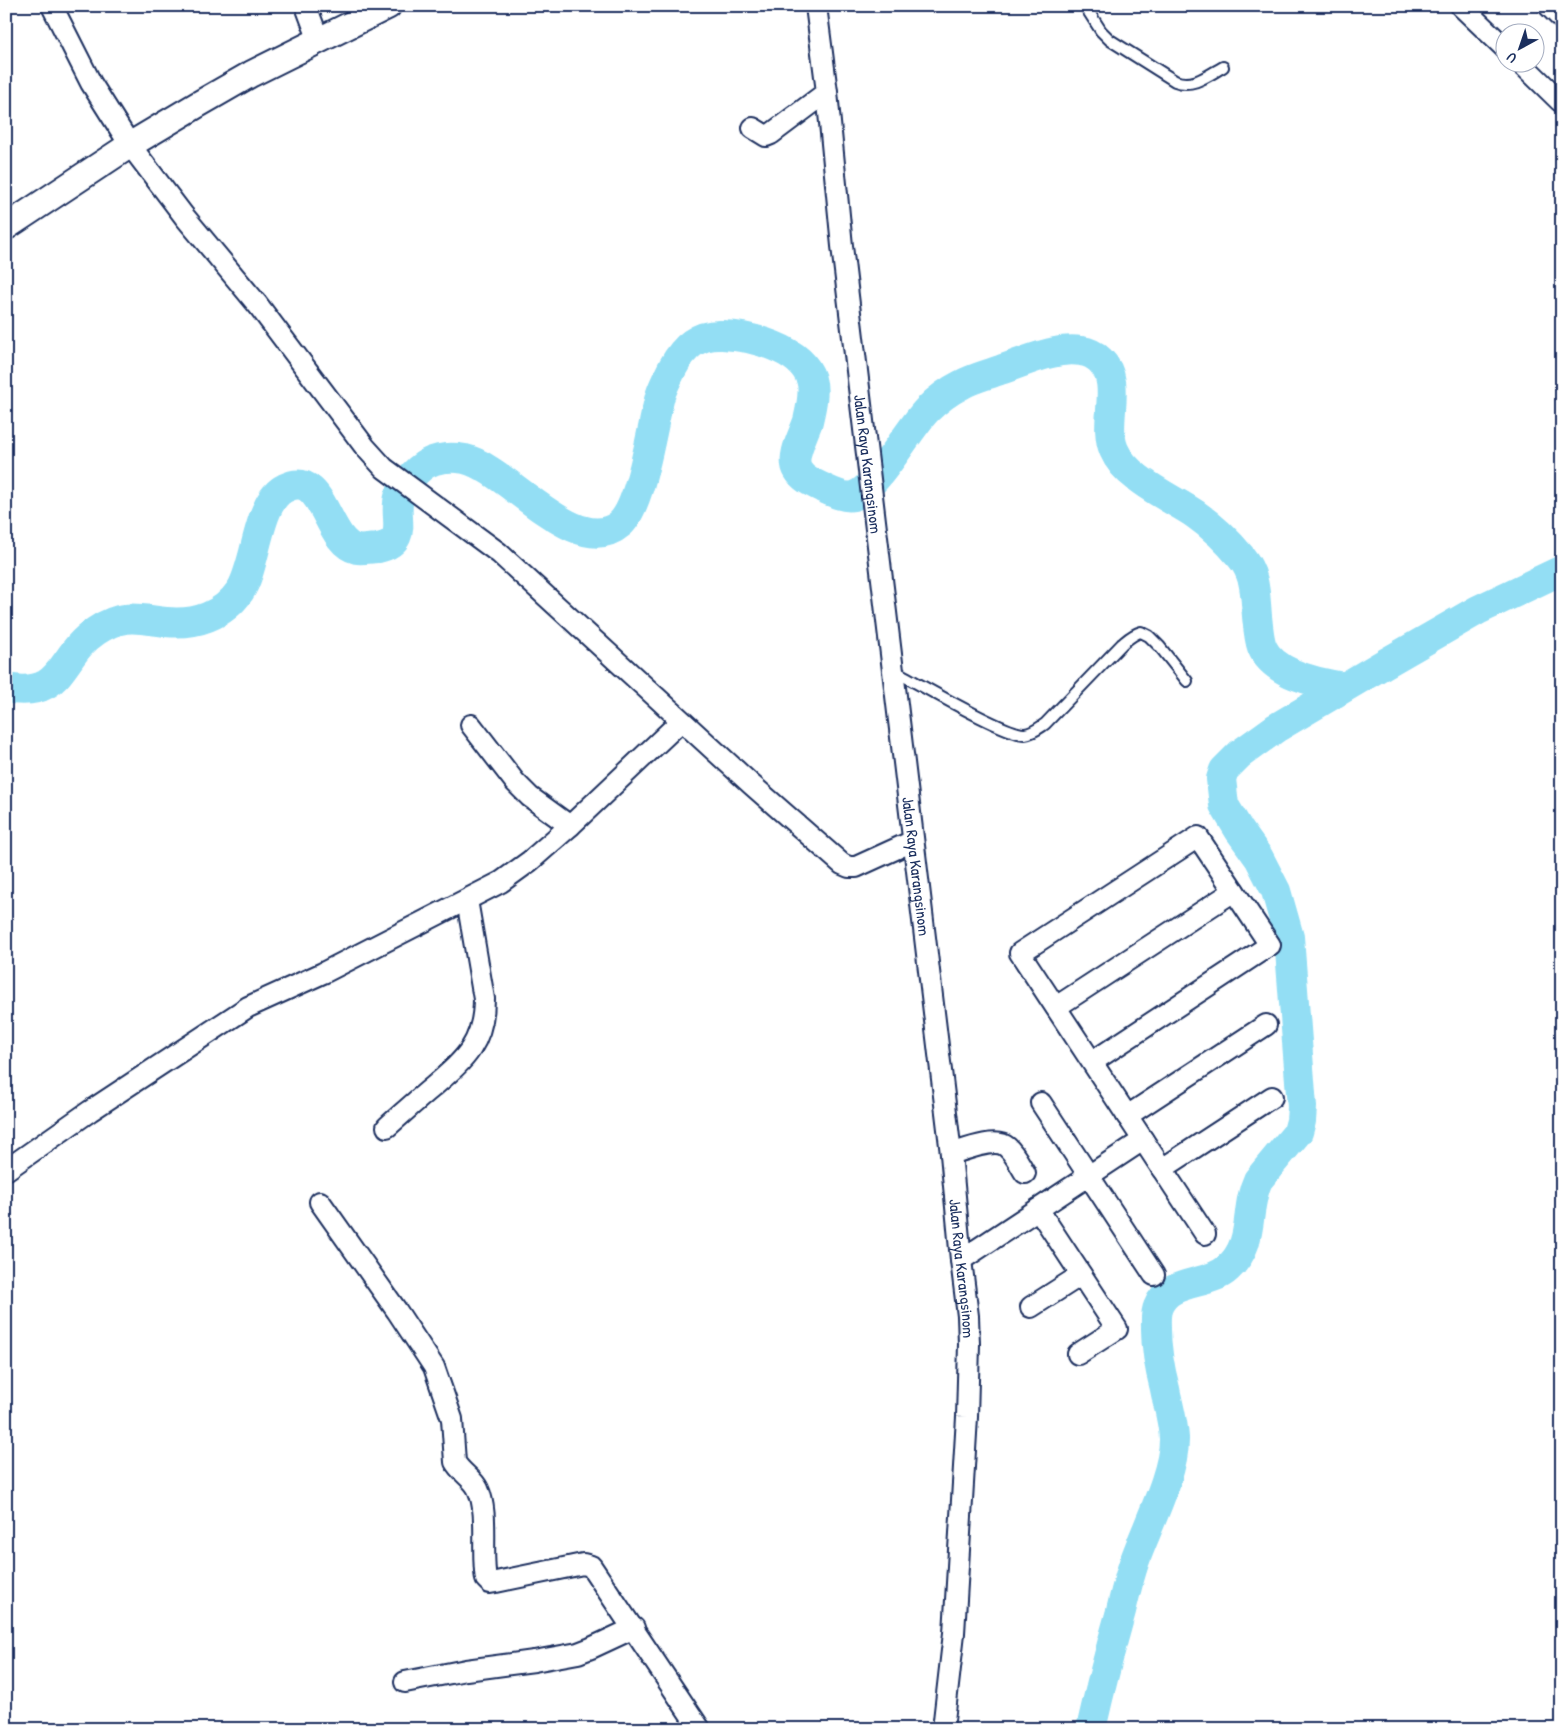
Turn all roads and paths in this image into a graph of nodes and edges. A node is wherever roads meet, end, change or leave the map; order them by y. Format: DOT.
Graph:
graph roads {
  1 [pos="52,6"];
  2 [pos="306,6"];
  3 [pos="388,6"];
  4 [pos="816,6"];
  5 [pos="1085,6"];
  6 [pos="1462,6"];
  7 [pos="1549,6"];
  8 [pos="1562,19"];
  9 [pos="1496,39"];
  10 [pos="320,41"];
  11 [pos="1223,67"];
  12 [pos="1530,72"];
  13 [pos="827,92"];
  14 [pos="1560,101"];
  15 [pos="752,128"];
  16 [pos="130,145"];
  17 [pos="6,227"];
  18 [pos="892,669"];
  19 [pos="1187,681"];
  20 [pos="681,721"];
  21 [pos="471,725"];
  22 [pos="570,826"];
  23 [pos="913,842"];
  24 [pos="1234,891"];
  25 [pos="467,900"];
  26 [pos="1056,1008"];
  27 [pos="1266,1025"];
  28 [pos="1092,1062"];
  29 [pos="1272,1097"];
  30 [pos="1041,1103"];
  31 [pos="1127,1116"];
  32 [pos="387,1127"];
  33 [pos="1143,1140"];
  34 [pos="951,1154"];
  35 [pos="1162,1169"];
  36 [pos="6,1170"];
  37 [pos="1025,1173"];
  38 [pos="1089,1176"];
  39 [pos="320,1202"];
  40 [pos="1038,1209"];
  41 [pos="1205,1234"];
  42 [pos="961,1260"];
  43 [pos="1082,1275"];
  44 [pos="1154,1275"];
  45 [pos="1031,1307"];
  46 [pos="1078,1354"];
  47 [pos="634,1628"];
  48 [pos="405,1682"];
  49 [pos="700,1729"];
  50 [pos="943,1729"];
  1 -- 16 [label="street"];
  2 -- 10 [label="street"];
  3 -- 10 [label="street"];
  4 -- 13 [label="street, Jalan Raya Karangsinom"];
  5 -- 11 [label="lane"];
  6 -- 9 [label="street"];
  7 -- 8 [label="street"];
  10 -- 16 [label="street"];
  12 -- 14 [label="street"];
  13 -- 15 [label="street"];
  13 -- 18 [label="street, Jalan Raya Karangsinom"];
  16 -- 17 [label="street"];
  16 -- 20 [label="street"];
  18 -- 19 [label="lane"];
  18 -- 23 [label="street, Jalan Raya Karangsinom"];
  20 -- 22 [label="street"];
  20 -- 23 [label="street"];
  21 -- 22 [label="street"];
  22 -- 25 [label="street"];
  23 -- 34 [label="street, Jalan Raya Karangsinom"];
  24 -- 26 [label="street"];
  24 -- 26 [label="street"];
  24 -- 28 [label="street"];
  25 -- 32 [label="street"];
  25 -- 36 [label="street"];
  26 -- 28 [label="street"];
  27 -- 31 [label="street"];
  28 -- 31 [label="street"];
  29 -- 35 [label="street"];
  30 -- 38 [label="street"];
  31 -- 33 [label="street"];
  33 -- 35 [label="street"];
  33 -- 38 [label="street"];
  34 -- 37 [label="street"];
  34 -- 42 [label="street, Jalan Raya Karangsinom"];
  35 -- 41 [label="street"];
  38 -- 40 [label="street"];
  38 -- 44 [label="street"];
  39 -- 47 [label="street"];
  40 -- 42 [label="street"];
  40 -- 43 [label="street"];
  42 -- 50 [label="street, Jalan Raya Karangsinom"];
  43 -- 45 [label="street"];
  43 -- 46 [label="street"];
  47 -- 48 [label="street"];
  47 -- 49 [label="street"];
}
